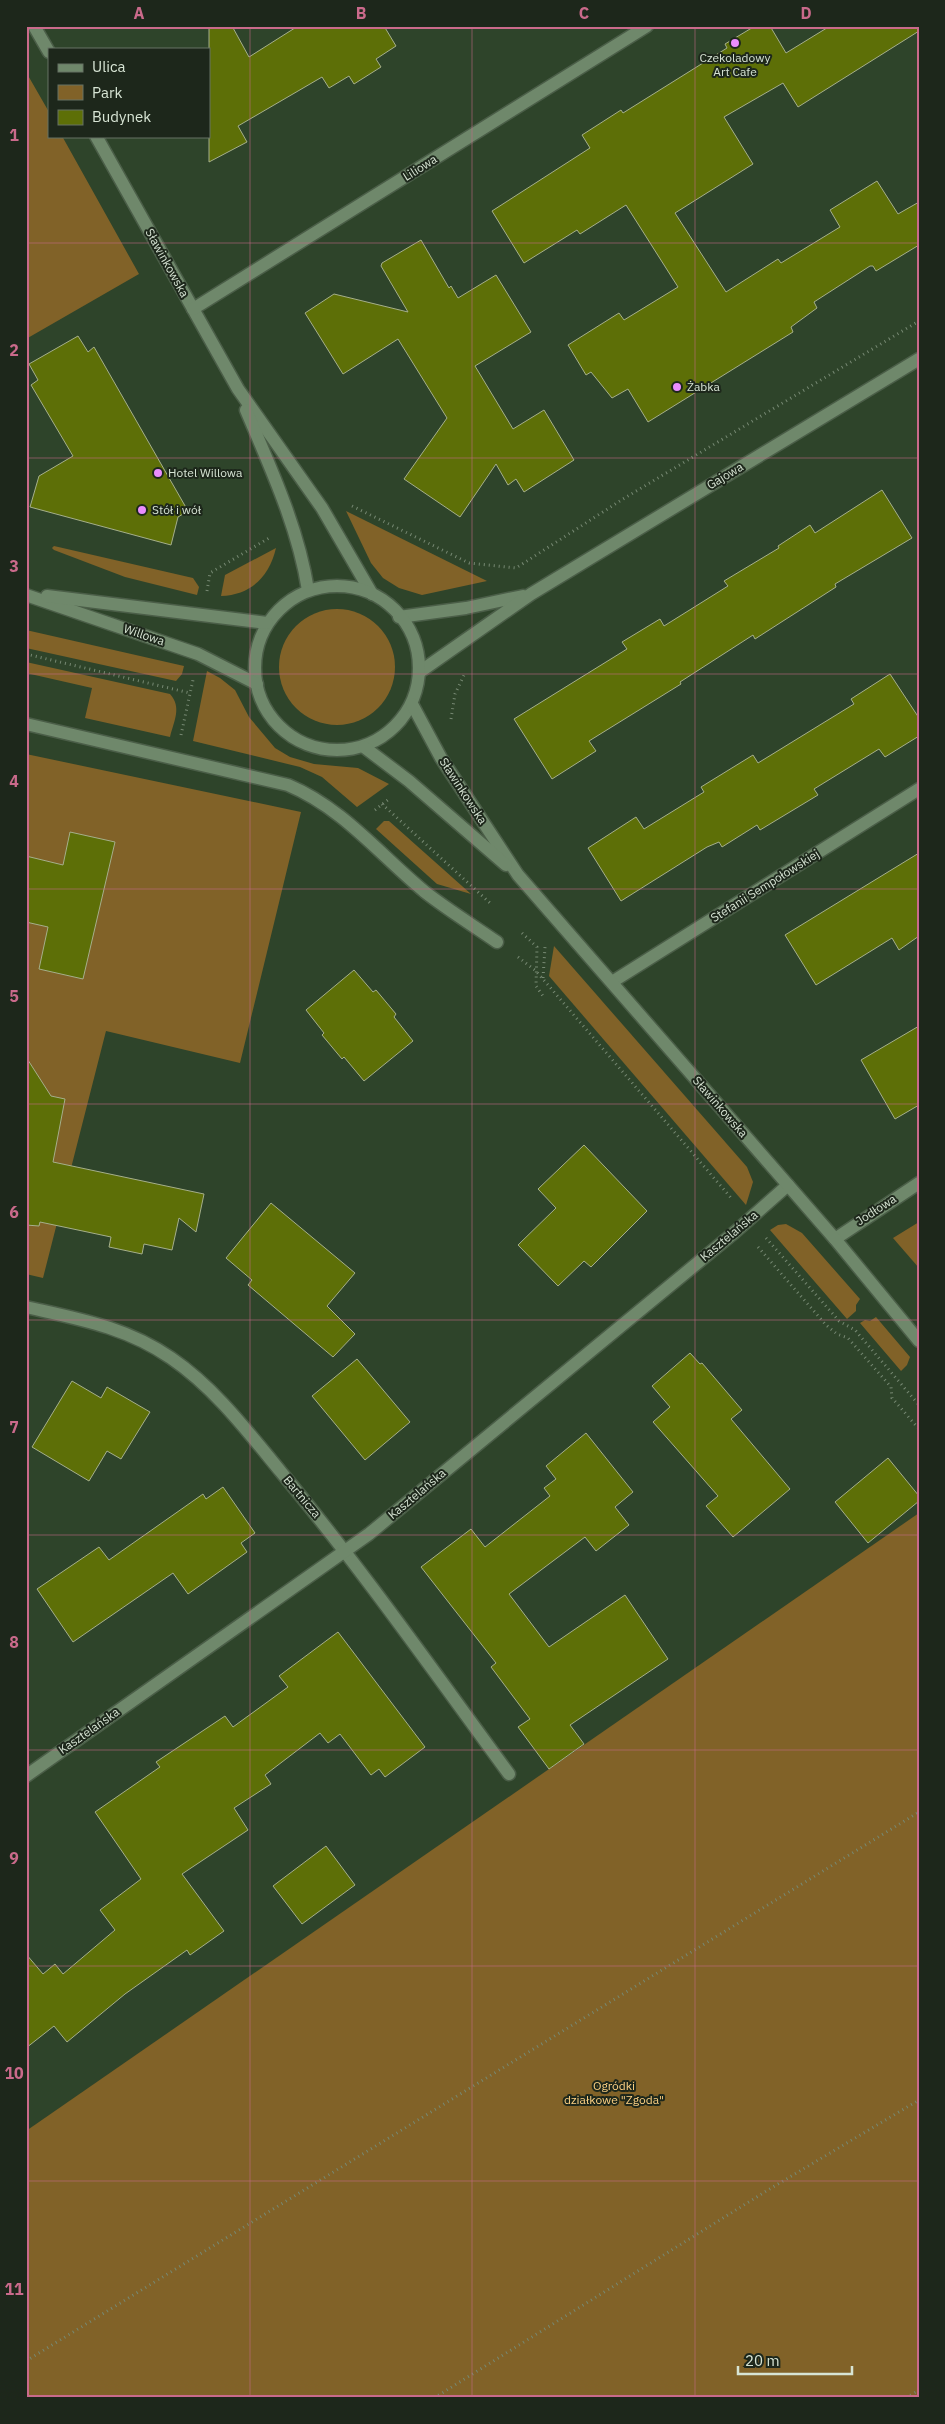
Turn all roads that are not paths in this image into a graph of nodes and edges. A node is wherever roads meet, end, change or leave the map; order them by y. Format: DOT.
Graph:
graph roads {
  1 [pos="34,26"];
  2 [pos="647,26"];
  3 [pos="48,50"];
  4 [pos="97,138"];
  5 [pos="193,309"];
  6 [pos="919,359"];
  7 [pos="238,389"];
  8 [pos="308,590"];
  9 [pos="26,594"];
  10 [pos="372,594"];
  11 [pos="530,594"];
  12 [pos="399,616"];
  13 [pos="267,623"];
  14 [pos="421,671"];
  15 [pos="257,684"];
  16 [pos="412,704"];
  17 [pos="26,724"];
  18 [pos="364,748"];
  19 [pos="919,789"];
  20 [pos="518,875"];
  21 [pos="497,942"];
  22 [pos="612,982"];
  23 [pos="919,1182"];
  24 [pos="788,1185"];
  25 [pos="834,1239"];
  26 [pos="26,1307"];
  27 [pos="919,1341"];
  28 [pos="346,1552"];
  29 [pos="509,1774"];
  30 [pos="26,1776"];
  1 -- 3 [label="street"];
  2 -- 5 [label="street, Liliowa"];
  4 -- 5 [label="street, Sławinkowska"];
  5 -- 7 [label="street, Sławinkowska"];
  6 -- 11 [label="street, Gajowa"];
  7 -- 8 [label="street, Sławinkowska"];
  7 -- 10 [label="street, Sławinkowska"];
  8 -- 10 [label="street"];
  8 -- 13 [label="street"];
  9 -- 13 [label="street, Willowa"];
  9 -- 15 [label="street, Willowa"];
  10 -- 12 [label="street"];
  11 -- 12 [label="street, Gajowa"];
  11 -- 14 [label="street, Gajowa"];
  12 -- 14 [label="street"];
  13 -- 15 [label="street"];
  14 -- 16 [label="street"];
  15 -- 18 [label="street"];
  16 -- 18 [label="street"];
  16 -- 20 [label="street, Sławinkowska"];
  17 -- 21 [label="street"];
  18 -- 20 [label="street, Sławinkowska"];
  19 -- 22 [label="street, Stefanii Sempołowskiej"];
  20 -- 22 [label="street, Sławinkowska"];
  22 -- 24 [label="street, Sławinkowska"];
  23 -- 25 [label="street, Jodłowa"];
  24 -- 25 [label="street, Sławinkowska"];
  24 -- 28 [label="street, Kasztelańska"];
  25 -- 27 [label="street, Sławinkowska"];
  26 -- 28 [label="street, Bartnicza"];
  28 -- 29 [label="street, Bartnicza"];
  28 -- 30 [label="street, Kasztelańska"];
}
